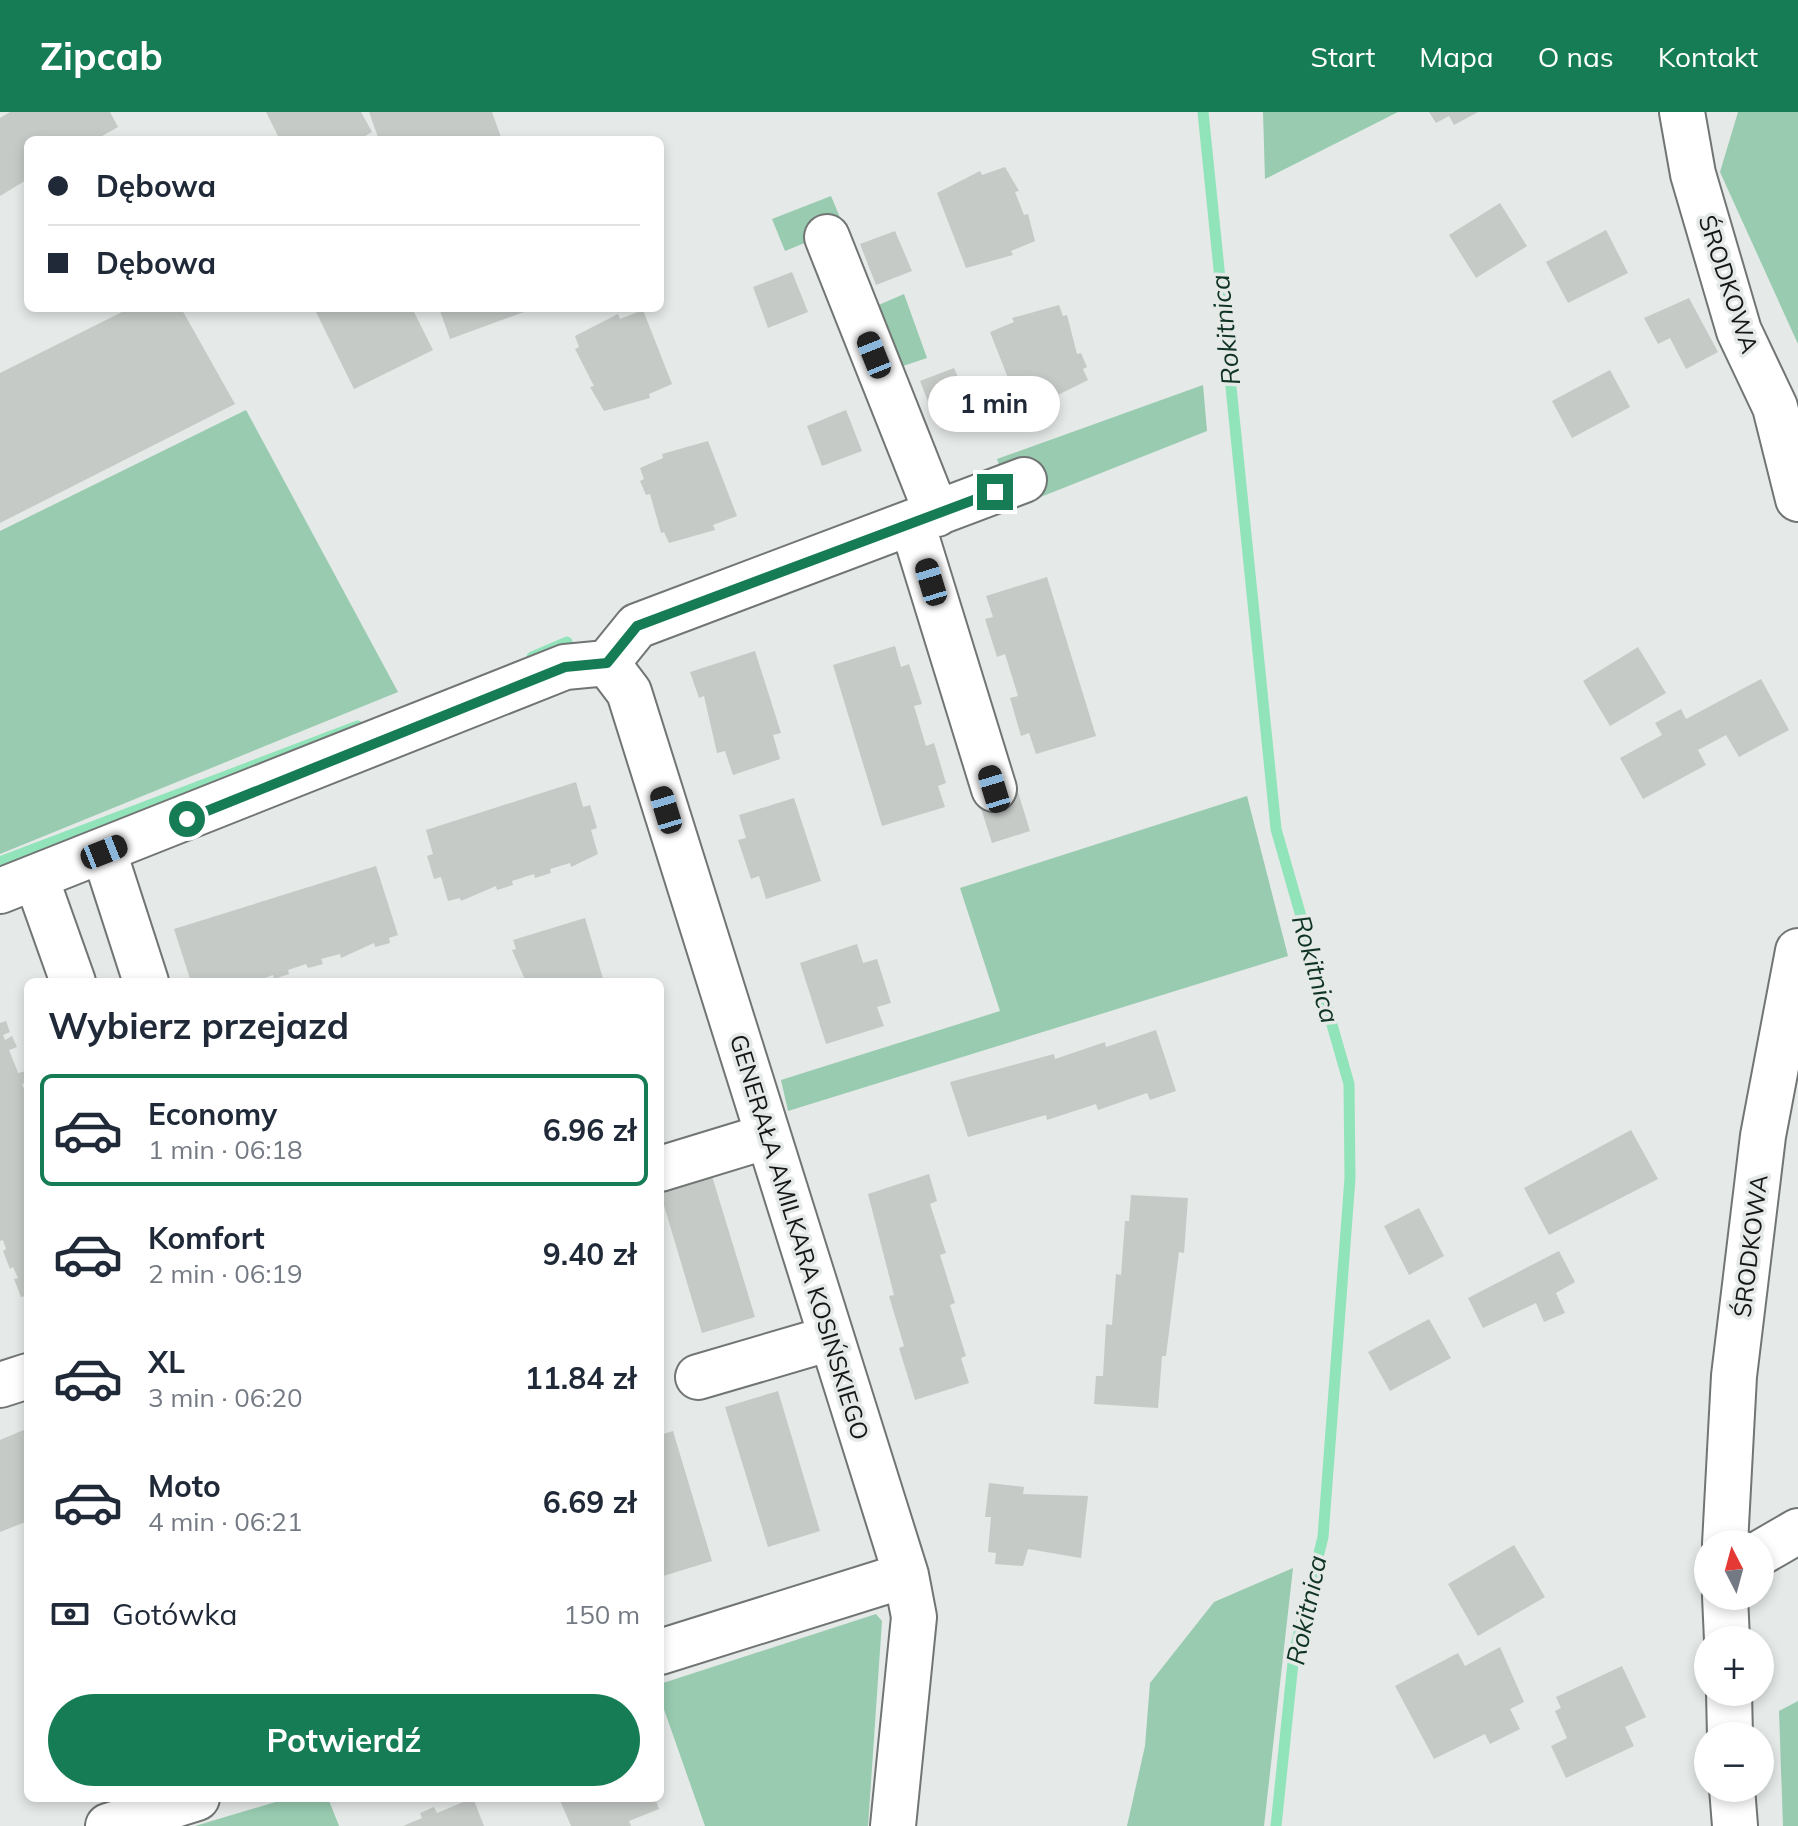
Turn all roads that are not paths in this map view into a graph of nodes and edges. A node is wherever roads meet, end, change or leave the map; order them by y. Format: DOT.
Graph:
graph roads {
  1 [pos="1682,112"];
  2 [pos="827,237"];
  3 [pos="1024,480"];
  4 [pos="1798,499"];
  5 [pos="925,519"];
  6 [pos="607,663"];
  7 [pos="994,789"];
  8 [pos="104,852"];
  9 [pos="18,884"];
  10 [pos="1798,951"];
  11 [pos="71,978"];
  12 [pos="145,978"];
  13 [pos="768,1136"];
  14 [pos="664,1168"];
  15 [pos="831,1338"];
  16 [pos="24,1377"];
  17 [pos="698,1377"];
  18 [pos="0,1385"];
  19 [pos="1726,1530"];
  20 [pos="1798,1531"];
  21 [pos="1774,1545"];
  22 [pos="906,1575"];
  23 [pos="664,1651"];
  24 [pos="184,1802"];
  25 [pos="1733,1802"];
  26 [pos="108,1826"];
  27 [pos="893,1826"];
  28 [pos="1735,1826"];
  1 -- 4 [label="street, ŚRODKOWA"];
  2 -- 5 [label="street"];
  3 -- 5 [label="street"];
  5 -- 6 [label="street"];
  5 -- 7 [label="street"];
  6 -- 8 [label="street"];
  6 -- 13 [label="street, GENERAŁA AMILKARA KOSIŃSKIEGO"];
  8 -- 9 [label="street"];
  8 -- 12 [label="street"];
  9 -- 11 [label="street"];
  10 -- 19 [label="street, ŚRODKOWA"];
  13 -- 14 [label="street"];
  13 -- 15 [label="street, GENERAŁA AMILKARA KOSIŃSKIEGO"];
  15 -- 17 [label="street"];
  15 -- 22 [label="street, GENERAŁA AMILKARA KOSIŃSKIEGO"];
  16 -- 18 [label="street"];
  20 -- 21 [label="street"];
  22 -- 23 [label="street"];
  22 -- 27 [label="street, GENERAŁA AMILKARA KOSIŃSKIEGO"];
  24 -- 26 [label="street"];
  25 -- 28 [label="street"];
}
